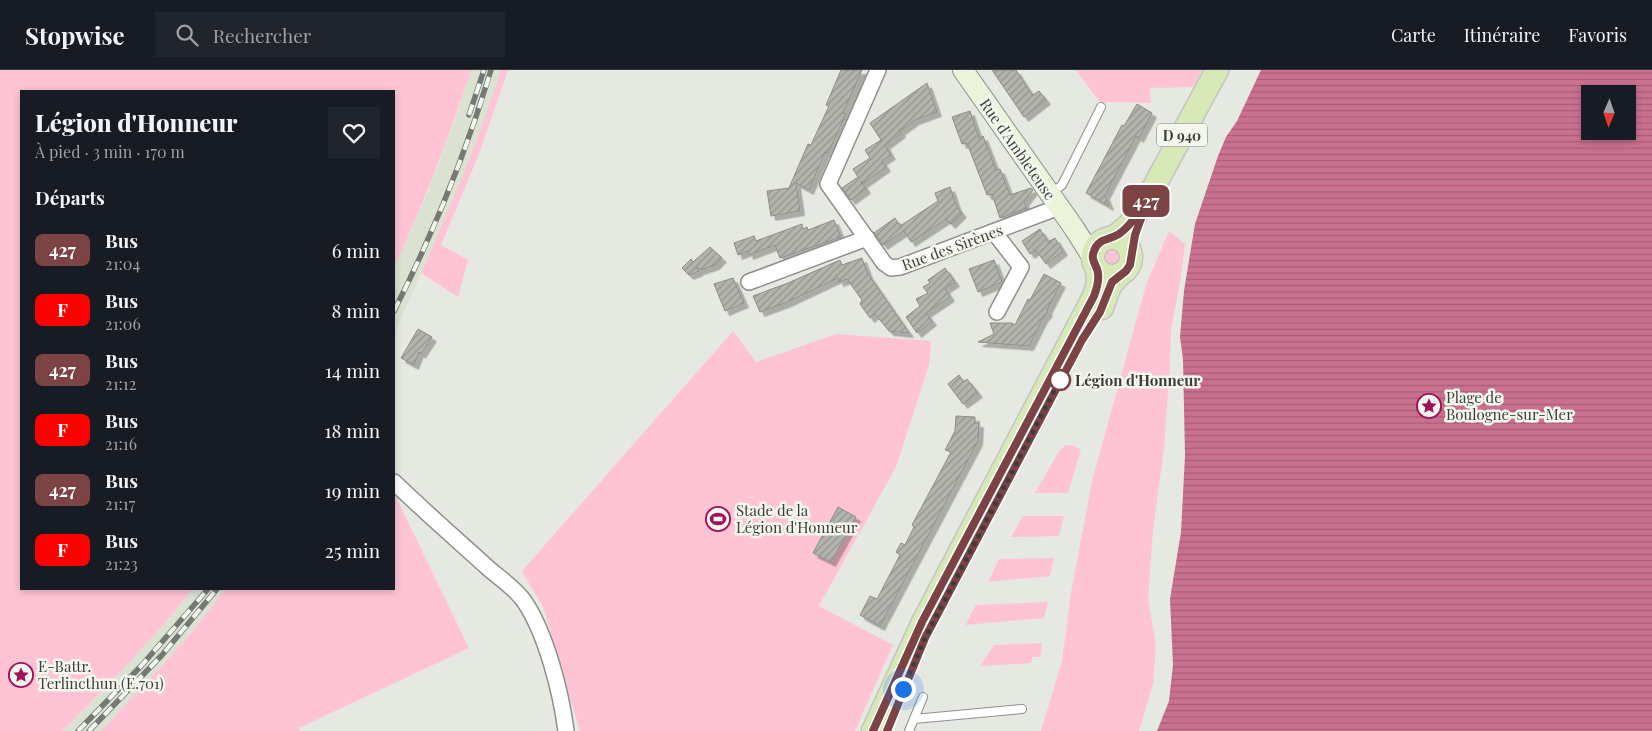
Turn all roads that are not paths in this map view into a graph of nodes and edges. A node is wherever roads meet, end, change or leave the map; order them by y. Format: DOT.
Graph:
graph roads {
  1 [pos="878,70"];
  2 [pos="963,70"];
  3 [pos="1217,70"];
  4 [pos="1101,108"];
  5 [pos="1150,194"];
  6 [pos="1055,201"];
  7 [pos="994,232"];
  8 [pos="867,238"];
  9 [pos="1102,251"];
  10 [pos="1131,254"];
  11 [pos="1120,274"];
  12 [pos="749,282"];
  13 [pos="997,312"];
  14 [pos="395,483"];
  15 [pos="924,698"];
  16 [pos="1022,709"];
  17 [pos="914,719"];
  18 [pos="566,731"];
  19 [pos="873,731"];
  20 [pos="887,731"];
  21 [pos="909,731"];
  1 -- 8 [label="street, Rue des Sirènes"];
  2 -- 6 [label="street, Rue d'Ambleteuse"];
  3 -- 5 [label="main road, D 940"];
  4 -- 6 [label="lane"];
  5 -- 9 [label="main road, D 940"];
  5 -- 10 [label="main road, D 940"];
  6 -- 7 [label="street, Rue des Sirènes"];
  6 -- 9 [label="street, Rue d'Ambleteuse"];
  7 -- 8 [label="street, Rue des Sirènes"];
  7 -- 13 [label="street"];
  8 -- 12 [label="street"];
  9 -- 10 [label="main road"];
  9 -- 11 [label="main road"];
  9 -- 19 [label="main road"];
  10 -- 11 [label="main road"];
  11 -- 20 [label="main road"];
  14 -- 18 [label="street"];
  15 -- 17 [label="lane"];
  16 -- 17 [label="lane"];
  17 -- 21 [label="lane"];
}
